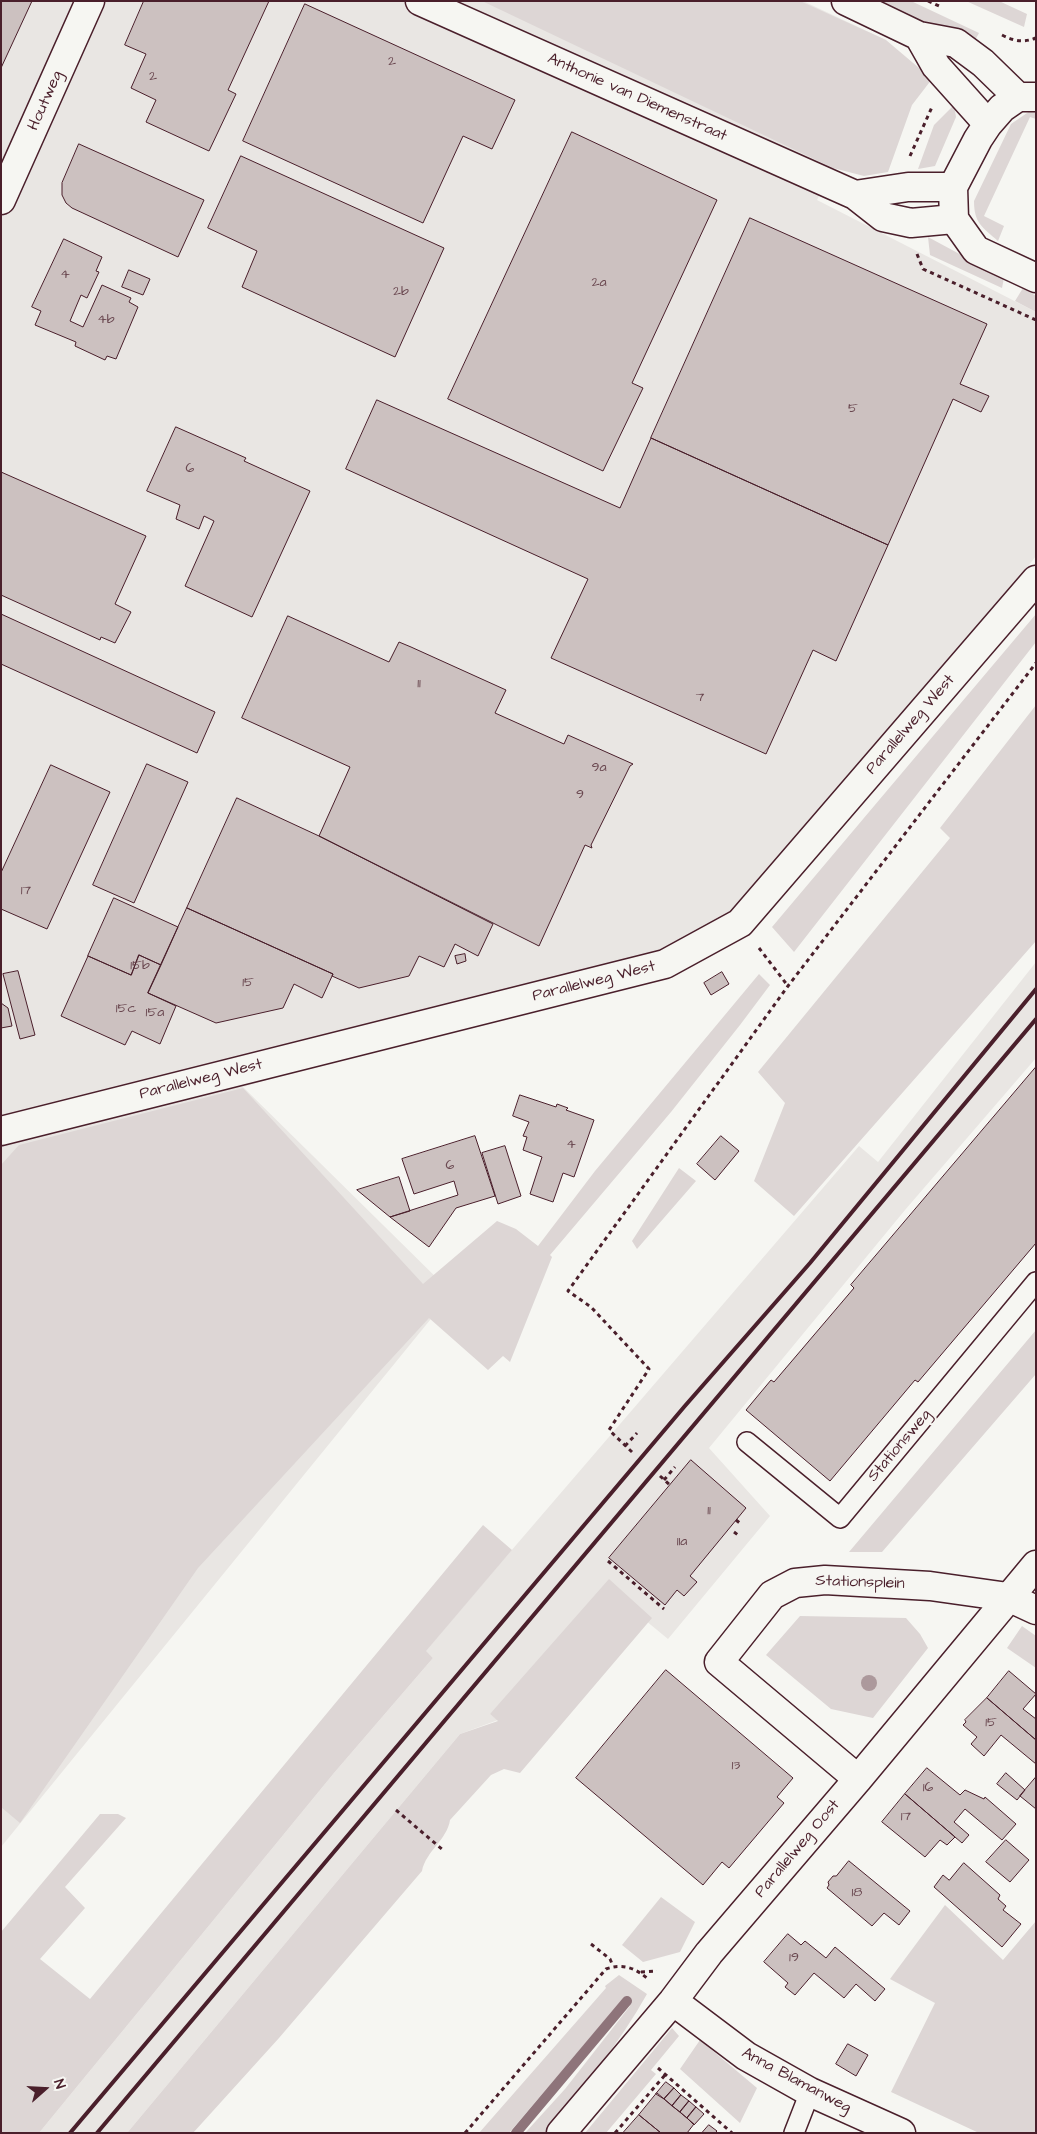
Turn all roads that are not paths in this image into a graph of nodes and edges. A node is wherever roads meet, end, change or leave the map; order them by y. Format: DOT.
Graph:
graph roads {
  1 [pos="90,1"];
  2 [pos="420,1"];
  3 [pos="846,1"];
  4 [pos="919,36"];
  5 [pos="1027,97"];
  6 [pos="988,124"];
  7 [pos="954,187"];
  8 [pos="855,195"];
  9 [pos="1,200"];
  10 [pos="954,219"];
  11 [pos="1036,278"];
  12 [pos="1036,580"];
  13 [pos="1,1131"];
  14 [pos="1036,1282"];
  15 [pos="747,1442"];
  16 [pos="1036,1565"];
  17 [pos="1008,1597"];
  18 [pos="1036,1610"];
  19 [pos="858,1779"];
  20 [pos="673,2001"];
  21 [pos="810,2092"];
  22 [pos="891,2131"];
  23 [pos="561,2133"];
  24 [pos="794,2133"];
  1 -- 9 [label="street, Houtweg"];
  2 -- 8 [label="street, Anthonie van Diemenstraat"];
  3 -- 4 [label="street"];
  4 -- 5 [label="street"];
  4 -- 6 [label="street"];
  5 -- 6 [label="street"];
  6 -- 7 [label="street"];
  7 -- 8 [label="street"];
  7 -- 10 [label="street"];
  8 -- 10 [label="street, Anthonie van Diemenstraat"];
  10 -- 11 [label="street"];
  12 -- 13 [label="street, Parallelweg West"];
  14 -- 15 [label="lane, Stationsweg"];
  16 -- 17 [label="street, Parallelweg Oost"];
  17 -- 18 [label="street"];
  17 -- 19 [label="street, Parallelweg Oost"];
  17 -- 19 [label="street, Stationsplein"];
  19 -- 20 [label="street, Parallelweg Oost"];
  20 -- 21 [label="street, Anna Blamanweg"];
  20 -- 23 [label="street, Parallelweg Oost"];
  21 -- 22 [label="street, Anna Blamanweg"];
  21 -- 24 [label="lane"];
}
